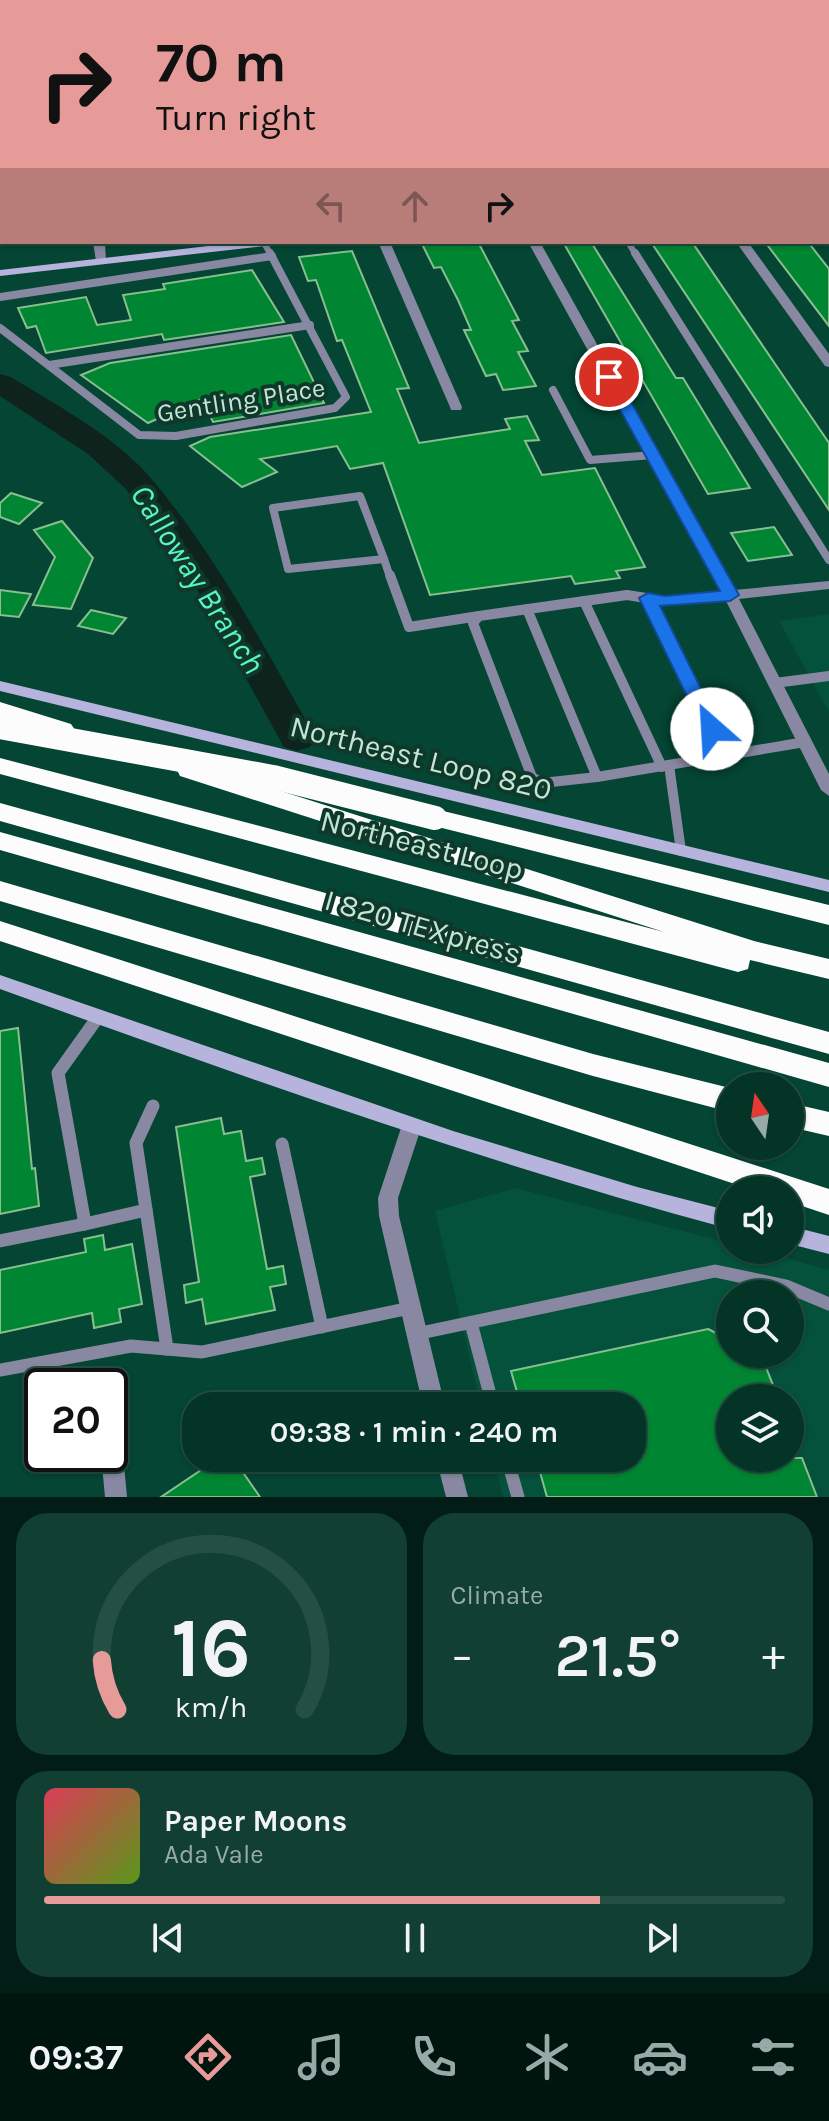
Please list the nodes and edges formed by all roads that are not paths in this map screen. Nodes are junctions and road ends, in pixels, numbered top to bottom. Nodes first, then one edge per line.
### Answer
1 (99, 244) edge
2 (255, 244) edge
3 (265, 244) edge
4 (385, 244) edge
5 (535, 244) edge
6 (629, 244) edge
7 (743, 244) edge
8 (272, 256) junction
9 (102, 261) junction
10 (0, 273) edge
11 (0, 297) edge
12 (310, 325) junction
13 (0, 328) edge
14 (829, 363) edge
15 (49, 365) junction
16 (553, 390) dead end
17 (456, 407) dead end
18 (653, 455) junction
19 (384, 559) junction
20 (829, 560) edge
21 (829, 585) edge
22 (730, 595) junction
23 (648, 598) junction
24 (584, 601) junction
25 (527, 609) junction
26 (479, 616) junction
27 (829, 676) edge
28 (775, 683) junction
29 (0, 686) edge
30 (0, 710) edge
31 (0, 727) edge
32 (805, 742) junction
33 (725, 755) junction
34 (0, 766) edge
35 (665, 766) junction
36 (597, 777) junction
37 (829, 790) edge
38 (0, 812) edge
39 (0, 841) edge
40 (681, 851) junction
41 (828, 884) edge
42 (0, 891) edge
43 (829, 915) edge
44 (0, 931) edge
45 (829, 969) edge
46 (0, 982) edge
47 (829, 986) edge
48 (98, 1017) junction
49 (829, 1043) edge
50 (829, 1075) edge
51 (716, 1096) edge
52 (153, 1106) dead end
53 (804, 1118) edge
54 (829, 1124) edge
55 (411, 1128) junction
56 (282, 1144) dead end
57 (829, 1202) edge
58 (146, 1210) junction
59 (716, 1216) edge
60 (85, 1224) junction
61 (804, 1239) edge
62 (0, 1241) edge
63 (829, 1245) edge
64 (829, 1304) edge
65 (410, 1308) junction
66 (471, 1323) junction
67 (322, 1327) junction
68 (416, 1334) junction
69 (167, 1349) junction
70 (0, 1370) edge
71 (430, 1392) edge
72 (489, 1392) edge
73 (114, 1472) edge
74 (451, 1472) edge
75 (511, 1472) edge
76 (116, 1497) edge
77 (457, 1497) edge
78 (518, 1497) edge

1 - 9 street
2 - 9 main road
3 - 8 lane, Gentling Place
4 - 17 street
5 - 18 street
6 - 20 lane
7 - 14 street
8 - 11 lane
8 - 12 lane, Gentling Place
9 - 10 main road
12 - 15 lane
12 - 15 lane, Gentling Place
13 - 15 lane, Gentling Place
16 - 18 lane
18 - 22 street
19 - 19 lane
19 - 26 lane
21 - 22 street
22 - 23 lane
22 - 28 street
23 - 24 lane
23 - 33 lane
24 - 25 lane
24 - 35 lane
25 - 26 lane
25 - 36 lane
26 - 36 lane
27 - 28 lane
28 - 32 street
29 - 40 main road, Northeast Loop 820
30 - 45 highway
31 - 43 highway, bridge
32 - 33 lane
32 - 37 street
33 - 35 lane
34 - 47 highway, Northeast Loop
35 - 36 lane
35 - 40 lane
38 - 49 highway, I 820 TEXpress
39 - 50 highway, I 820 TEXpress
40 - 41 main road, Northeast Loop 820
42 - 51 highway
44 - 57 highway
46 - 48 main road
48 - 55 main road
48 - 60 lane
52 - 58 lane
53 - 54 highway
55 - 59 main road
55 - 65 street
56 - 67 lane
58 - 60 lane
58 - 69 lane
60 - 62 lane
61 - 63 main road
64 - 66 lane
65 - 67 lane
65 - 68 street
66 - 68 lane
66 - 72 lane
67 - 69 lane
68 - 71 street
69 - 70 lane
73 - 76 street
74 - 77 street
75 - 78 lane

